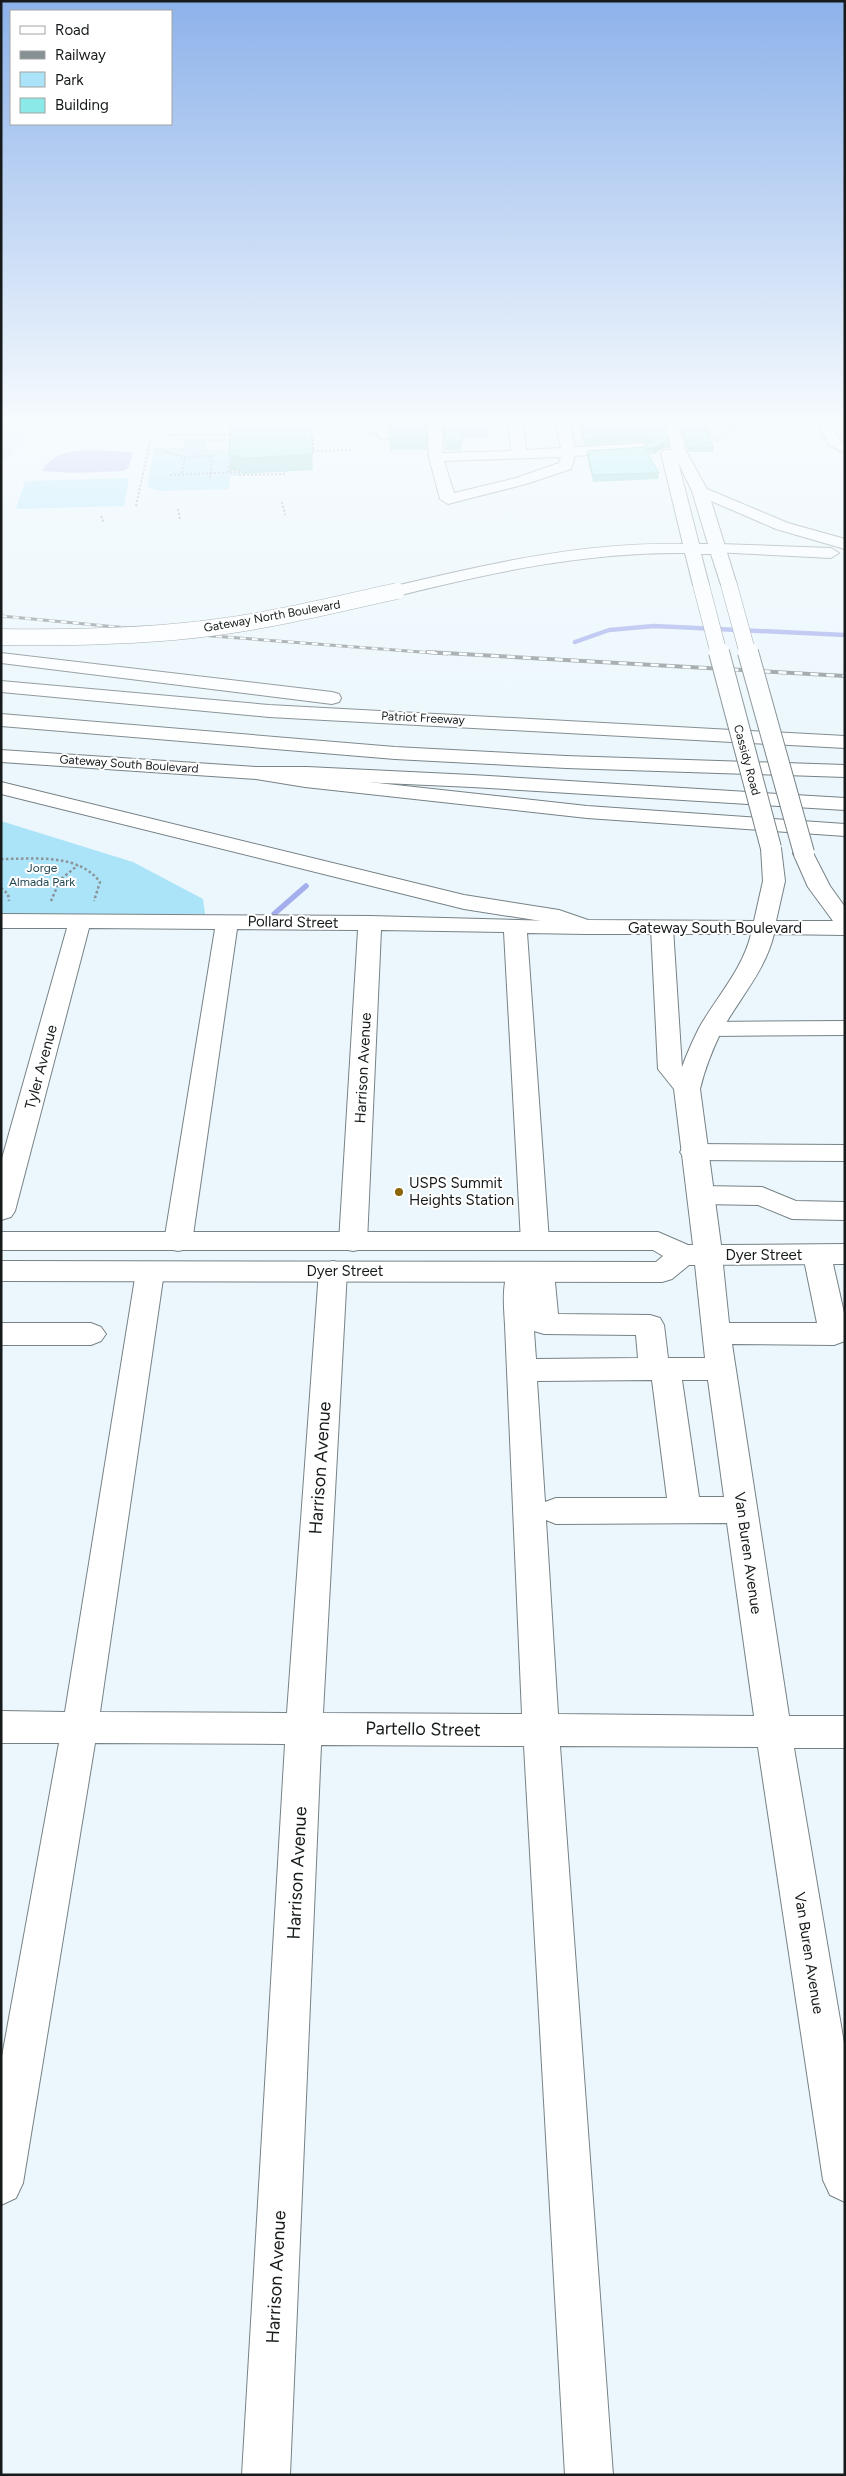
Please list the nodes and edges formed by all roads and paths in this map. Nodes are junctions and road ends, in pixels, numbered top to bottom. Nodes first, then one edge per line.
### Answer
1 (678, 534) edge
2 (688, 534) edge
3 (714, 534) edge
4 (808, 534) edge
5 (845, 544) edge
6 (641, 548) junction
7 (691, 549) junction
8 (719, 549) junction
9 (845, 554) edge
10 (1, 637) edge
11 (1, 658) edge
12 (1, 686) edge
13 (1, 720) edge
14 (452, 720) junction
15 (845, 742) edge
16 (1, 756) edge
17 (845, 771) edge
18 (256, 773) junction
19 (1, 788) edge
20 (845, 804) edge
21 (845, 830) edge
22 (1, 858) edge
23 (78, 865) junction
24 (1, 888) edge
25 (51, 901) dead end
26 (94, 901) dead end
27 (5, 912) edge
28 (80, 922) junction
29 (227, 922) junction
30 (370, 923) junction
31 (845, 923) edge
32 (515, 926) junction
33 (585, 927) junction
34 (662, 928) junction
35 (766, 928) junction
36 (845, 928) edge
37 (711, 1028) junction
38 (845, 1028) edge
39 (687, 1089) junction
40 (11, 1141) edge
41 (693, 1152) junction
42 (747, 1152) junction
43 (845, 1153) edge
44 (700, 1195) junction
45 (756, 1196) junction
46 (1, 1211) edge
47 (845, 1211) edge
48 (1, 1241) edge
49 (182, 1242) junction
50 (1, 1254) edge
51 (831, 1254) edge
52 (695, 1255) junction
53 (343, 1256) junction
54 (532, 1262) junction
55 (1, 1271) edge
56 (150, 1272) junction
57 (532, 1324) junction
58 (716, 1333) junction
59 (1, 1334) edge
60 (91, 1334) dead end
61 (660, 1369) junction
62 (721, 1369) junction
63 (522, 1370) junction
64 (742, 1510) junction
65 (556, 1511) dead end
66 (685, 1511) junction
67 (1, 1727) edge
68 (80, 1727) junction
69 (304, 1728) junction
70 (541, 1731) junction
71 (774, 1732) junction
72 (845, 1732) edge
73 (845, 2180) edge
74 (1, 2182) edge
75 (266, 2475) edge
76 (589, 2475) edge

1 - 6 main road
2 - 7 main road, Cassidy Road
3 - 8 main road, Cassidy Road
4 - 5 main road
6 - 7 main road, Gateway North Boulevard
6 - 10 main road, Gateway North Boulevard, bridge
7 - 8 main road, Gateway North Boulevard
7 - 35 main road, Cassidy Road, bridge
8 - 9 main road, Gateway North Boulevard
8 - 31 main road, Cassidy Road, bridge
11 - 14 main road
12 - 14 main road, Patriot Freeway
13 - 17 main road
14 - 15 main road, Patriot Freeway
16 - 18 main road, Gateway South Boulevard
18 - 20 main road
18 - 21 main road
19 - 33 main road
22 - 23 path
23 - 25 path
23 - 26 path
24 - 27 path
27 - 28 main road, Pollard Street
28 - 29 main road, Pollard Street
28 - 40 main road, Tyler Avenue
29 - 30 main road, Pollard Street
29 - 49 main road
30 - 32 main road, Pollard Street
30 - 53 main road, Harrison Avenue
32 - 33 main road, Pollard Street
32 - 54 main road
33 - 34 main road, Gateway South Boulevard
34 - 35 main road, Gateway South Boulevard
34 - 39 main road
35 - 36 main road, Gateway South Boulevard
35 - 37 main road, Cassidy Road
37 - 38 main road
37 - 39 main road, Cassidy Road
39 - 41 main road, Van Buren Avenue
40 - 46 main road, Tyler Avenue
41 - 42 main road
41 - 44 main road, Van Buren Avenue
42 - 43 main road
42 - 45 main road
44 - 45 main road
44 - 52 main road, Van Buren Avenue
45 - 47 main road
48 - 49 main road, Dyer Street
49 - 50 main road
49 - 53 main road, Dyer Street
51 - 52 main road, Dyer Street
51 - 58 main road
52 - 54 main road, Dyer Street
52 - 58 main road, Van Buren Avenue
53 - 54 main road, Dyer Street
53 - 56 main road, Dyer Street
53 - 69 main road, Harrison Avenue
54 - 57 main road
55 - 56 main road, Dyer Street
56 - 68 main road
57 - 61 main road
57 - 63 main road
58 - 62 main road, Van Buren Avenue
59 - 60 main road
61 - 62 main road
61 - 63 main road
61 - 66 main road
62 - 64 main road, Van Buren Avenue
63 - 70 main road
64 - 66 main road
64 - 71 main road, Van Buren Avenue
65 - 66 main road
67 - 68 main road, Partello Street
68 - 69 main road, Partello Street
68 - 74 main road
69 - 70 main road, Partello Street
69 - 75 main road, Harrison Avenue
70 - 71 main road, Partello Street
70 - 76 main road
71 - 72 main road, Partello Street
71 - 73 main road, Van Buren Avenue

